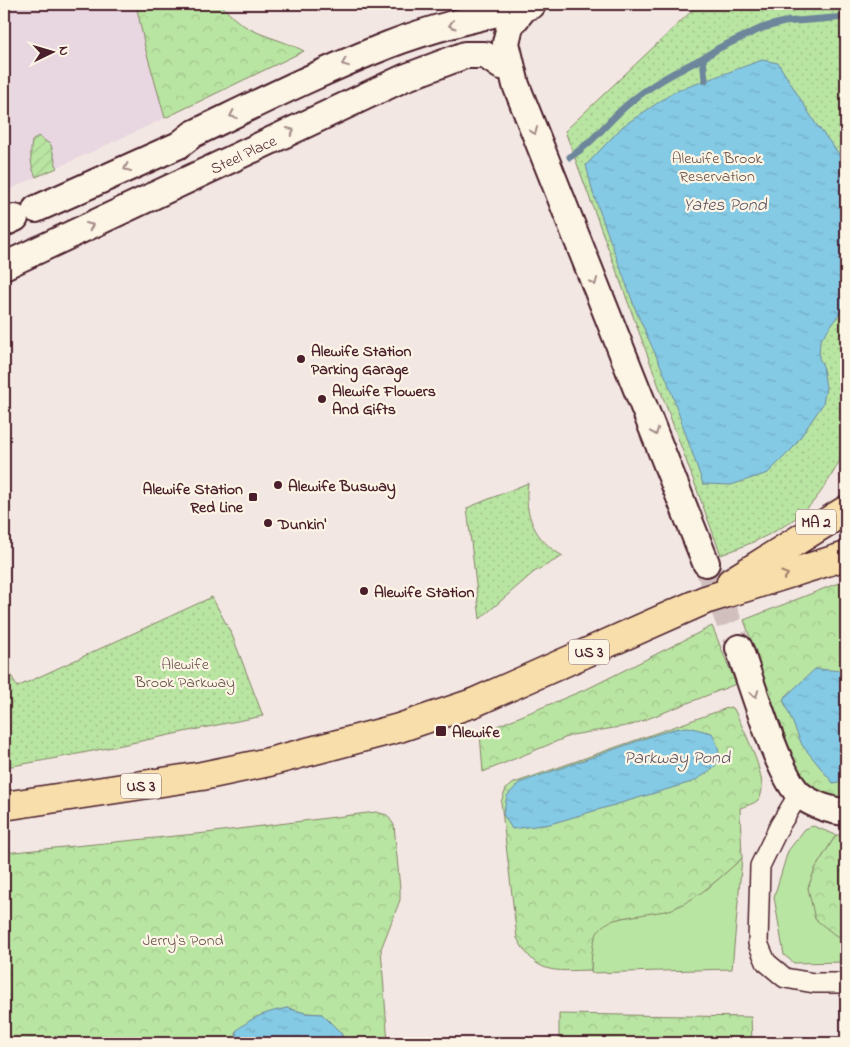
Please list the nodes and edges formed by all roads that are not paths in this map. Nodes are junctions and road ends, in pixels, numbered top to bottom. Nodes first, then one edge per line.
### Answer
1 (531, 5) edge
2 (501, 69) junction
3 (18, 217) edge
4 (4, 266) edge
5 (846, 489) edge
6 (846, 510) edge
7 (846, 547) edge
8 (780, 550) junction
9 (846, 556) edge
10 (706, 562) tunnel mouth
11 (816, 565) junction
12 (705, 600) junction
13 (739, 648) tunnel mouth
14 (799, 794) junction
15 (11, 800) edge
16 (846, 812) edge
17 (846, 983) edge

1 - 2 main road
1 -> 3 main road
4 -> 2 main road, Steel Place
2 -> 10 main road
5 - 8 highway, MA 2
6 - 8 highway, US 3
7 - 11 highway, MA 2
8 - 12 highway, US 3
9 - 11 highway, US 3
12 -> 11 highway, US 3
12 - 15 highway, US 3, bridge
13 -> 14 main road
14 - 16 main road
14 - 17 street

